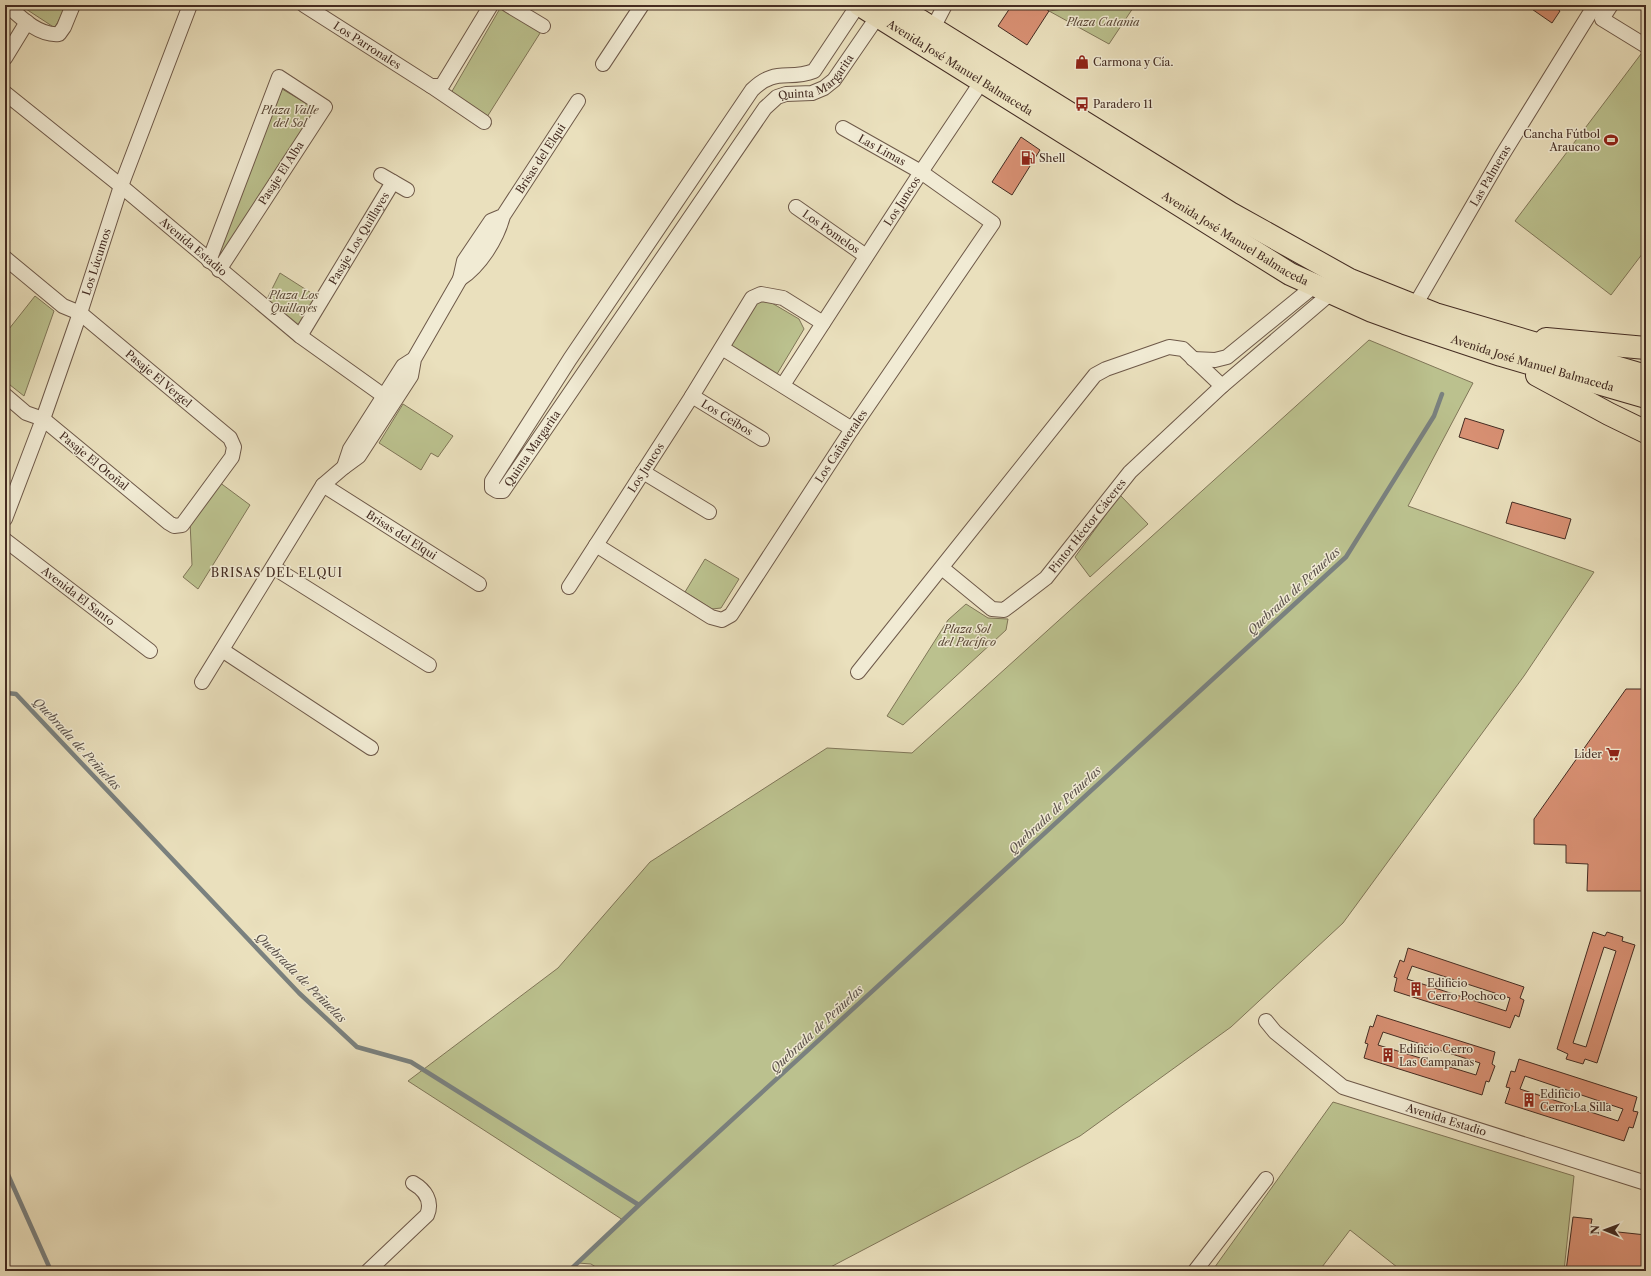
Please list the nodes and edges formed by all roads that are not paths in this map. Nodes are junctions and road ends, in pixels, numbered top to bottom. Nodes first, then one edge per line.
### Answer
1 (7, 5) edge
2 (73, 5) edge
3 (190, 5) edge
4 (304, 5) edge
5 (491, 5) edge
6 (508, 5) edge
7 (642, 5) edge
8 (945, 5) edge
9 (1596, 5) edge
10 (1611, 5) edge
11 (873, 8) edge
12 (27, 22) junction
13 (544, 26) dead end
14 (933, 28) junction
15 (1646, 46) edge
16 (5, 58) edge
17 (603, 64) dead end
18 (982, 81) junction
19 (431, 86) junction
20 (5, 93) edge
21 (578, 101) dead end
22 (484, 122) dead end
23 (843, 128) dead end
24 (718, 140) junction
25 (735, 152) junction
26 (920, 172) junction
27 (381, 175) dead end
28 (394, 182) junction
29 (121, 186) junction
30 (407, 190) dead end
31 (796, 207) dead end
32 (639, 255) junction
33 (866, 256) junction
34 (5, 258) edge
35 (214, 265) junction
36 (656, 268) junction
37 (1322, 289) junction
38 (1414, 308) junction
39 (80, 313) junction
40 (823, 323) junction
41 (300, 336) junction
42 (1506, 346) junction
43 (722, 348) junction
44 (1646, 348) edge
45 (414, 359) junction
46 (570, 359) junction
47 (1193, 359) junction
48 (586, 371) junction
49 (1646, 376) edge
50 (783, 385) junction
51 (1222, 386) junction
52 (5, 395) edge
53 (384, 396) junction
54 (692, 396) junction
55 (1646, 397) edge
56 (43, 420) junction
57 (852, 429) junction
58 (1646, 432) edge
59 (762, 439) dead end
60 (344, 467) junction
61 (643, 472) junction
62 (323, 485) junction
63 (709, 512) dead end
64 (5, 519) edge
65 (182, 524) joint
66 (5, 540) edge
67 (596, 545) junction
68 (273, 567) junction
69 (942, 568) junction
70 (479, 584) dead end
71 (569, 587) dead end
72 (222, 650) junction
73 (150, 651) dead end
74 (429, 665) dead end
75 (858, 672) dead end
76 (202, 682) dead end
77 (371, 748) dead end
78 (1266, 1021) dead end
79 (1266, 1179) dead end
80 (413, 1183) dead end
81 (1646, 1183) edge
82 (368, 1271) edge
83 (1195, 1271) edge

1 - 12 street
2 - 12 street
3 - 29 street, Los Lúcumos
4 - 19 street, Los Parronales
5 - 19 street
6 - 13 street
7 - 17 street
8 - 14 street
9 - 38 street, Las Palmeras
10 - 15 street
11 - 14 main road, Avenida José Manuel Balmaceda
11 - 18 main road, Avenida José Manuel Balmaceda
11 - 24 street, Quinta Margarita
11 - 25 street, Quinta Margarita
12 - 16 street
14 - 38 main road, Avenida José Manuel Balmaceda
18 - 26 street, Los Juncos
18 - 37 main road, Avenida José Manuel Balmaceda
19 - 22 street, Los Parronales
20 - 29 street, Avenida Estadio
21 - 45 street, Brisas del Elqui
23 - 26 street, Las Limas
24 - 25 street
24 - 32 street, Quinta Margarita
25 - 36 street, Quinta Margarita
26 - 33 street, Los Juncos
26 - 57 street, Los Cañaverales
27 - 28 street, Pasaje Los Quillayes
28 - 30 street, Pasaje Los Quillayes
28 - 41 street, Pasaje Los Quillayes
29 - 35 street, Avenida Estadio
29 - 39 street, Los Lúcumos
31 - 33 street, Los Pomelos
32 - 36 street
32 - 46 street, Quinta Margarita
33 - 40 street, Los Juncos
34 - 39 street, Pasaje El Vergel
35 - 35 street, Pasaje El Alba
35 - 41 street, Avenida Estadio
36 - 48 street, Quinta Margarita
37 - 42 main road, Avenida José Manuel Balmaceda
37 - 47 street
37 - 51 street, Pintor Héctor Cáceres
38 - 42 main road, Avenida José Manuel Balmaceda
39 - 56 street, Los Lúcumos
39 - 65 street, Pasaje El Vergel
40 - 43 street, Los Juncos
40 - 50 street, Los Juncos
41 - 53 street, Avenida Estadio
42 - 44 main road
42 - 49 main road, Avenida José Manuel Balmaceda
42 - 55 main road, Avenida José Manuel Balmaceda
42 - 58 main road
43 - 50 street
43 - 54 street, Los Juncos
45 - 53 street, Brisas del Elqui
45 - 60 street, Brisas del Elqui
46 - 48 street
46 - 48 street, Quinta Margarita
47 - 51 street
47 - 69 street
50 - 57 street
51 - 69 street, Pintor Héctor Cáceres
52 - 56 street, Pasaje El Otoñal
53 - 60 street, Brisas del Elqui
54 - 59 street, Los Ceibos
54 - 61 street, Los Juncos
56 - 64 street, Los Lúcumos
56 - 65 street, Pasaje El Otoñal
57 - 67 street, Los Cañaverales
60 - 62 street, Brisas del Elqui
61 - 63 street
61 - 67 street, Los Juncos
62 - 68 street, Brisas del Elqui
62 - 70 street, Brisas del Elqui
66 - 73 street, Avenida El Santo
67 - 71 street, Los Juncos
68 - 72 street, Brisas del Elqui
68 - 74 street
69 - 75 street
72 - 76 street, Brisas del Elqui
72 - 77 street
78 - 81 street, Avenida Estadio
79 - 83 street
80 - 82 street

